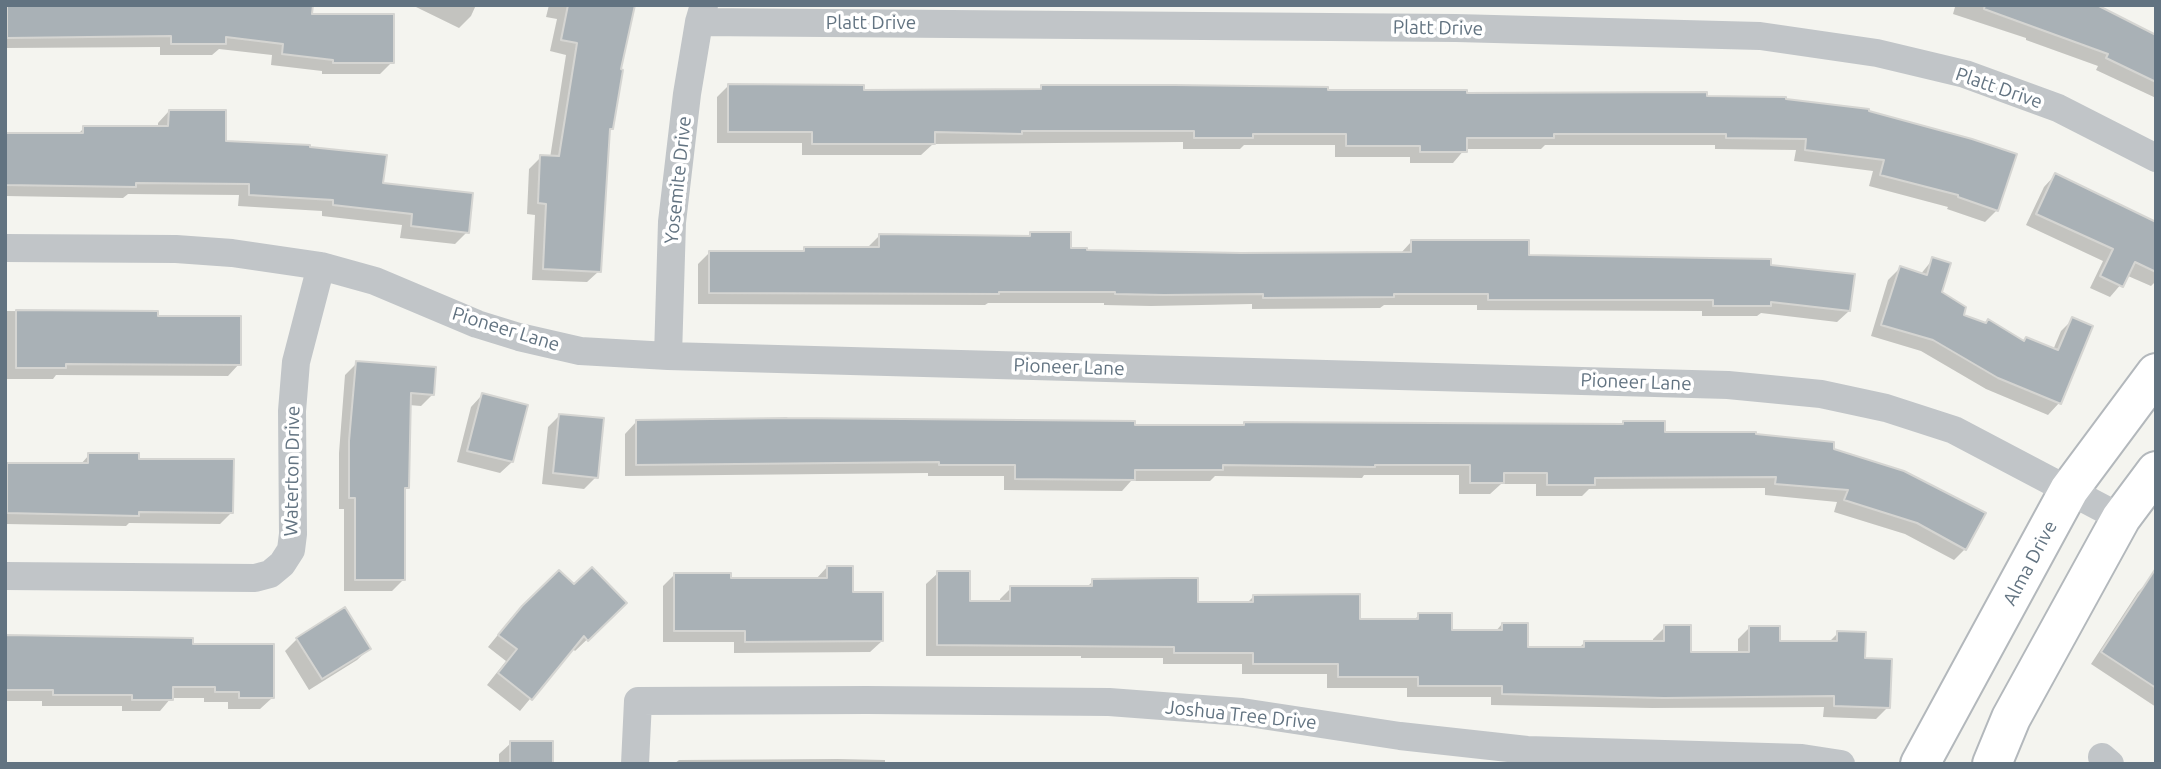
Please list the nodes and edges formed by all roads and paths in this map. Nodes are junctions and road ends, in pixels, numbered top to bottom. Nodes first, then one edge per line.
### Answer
1 (701, 14) edge
2 (1077, 15) edge
3 (1457, 17) edge
4 (2156, 158) edge
5 (5, 248) edge
6 (321, 266) junction
7 (668, 356) junction
8 (2156, 373) edge
9 (2156, 471) edge
10 (2069, 491) junction
11 (2121, 518) junction
12 (5, 576) edge
13 (635, 764) edge
14 (1841, 764) edge
15 (1920, 764) edge
16 (1992, 764) edge

1 - 2 street, Platt Drive
1 - 7 street, Yosemite Drive
2 - 3 street, Platt Drive
3 - 4 street, Platt Drive
5 - 6 street, Pioneer Lane
6 - 7 street, Pioneer Lane
6 - 12 street, Waterton Drive
7 - 10 street, Pioneer Lane
8 - 10 main road, Alma Drive
9 - 11 main road
10 - 11 street, Pioneer Lane
10 - 15 main road, Alma Drive
11 - 16 main road
13 - 14 street, Joshua Tree Drive

